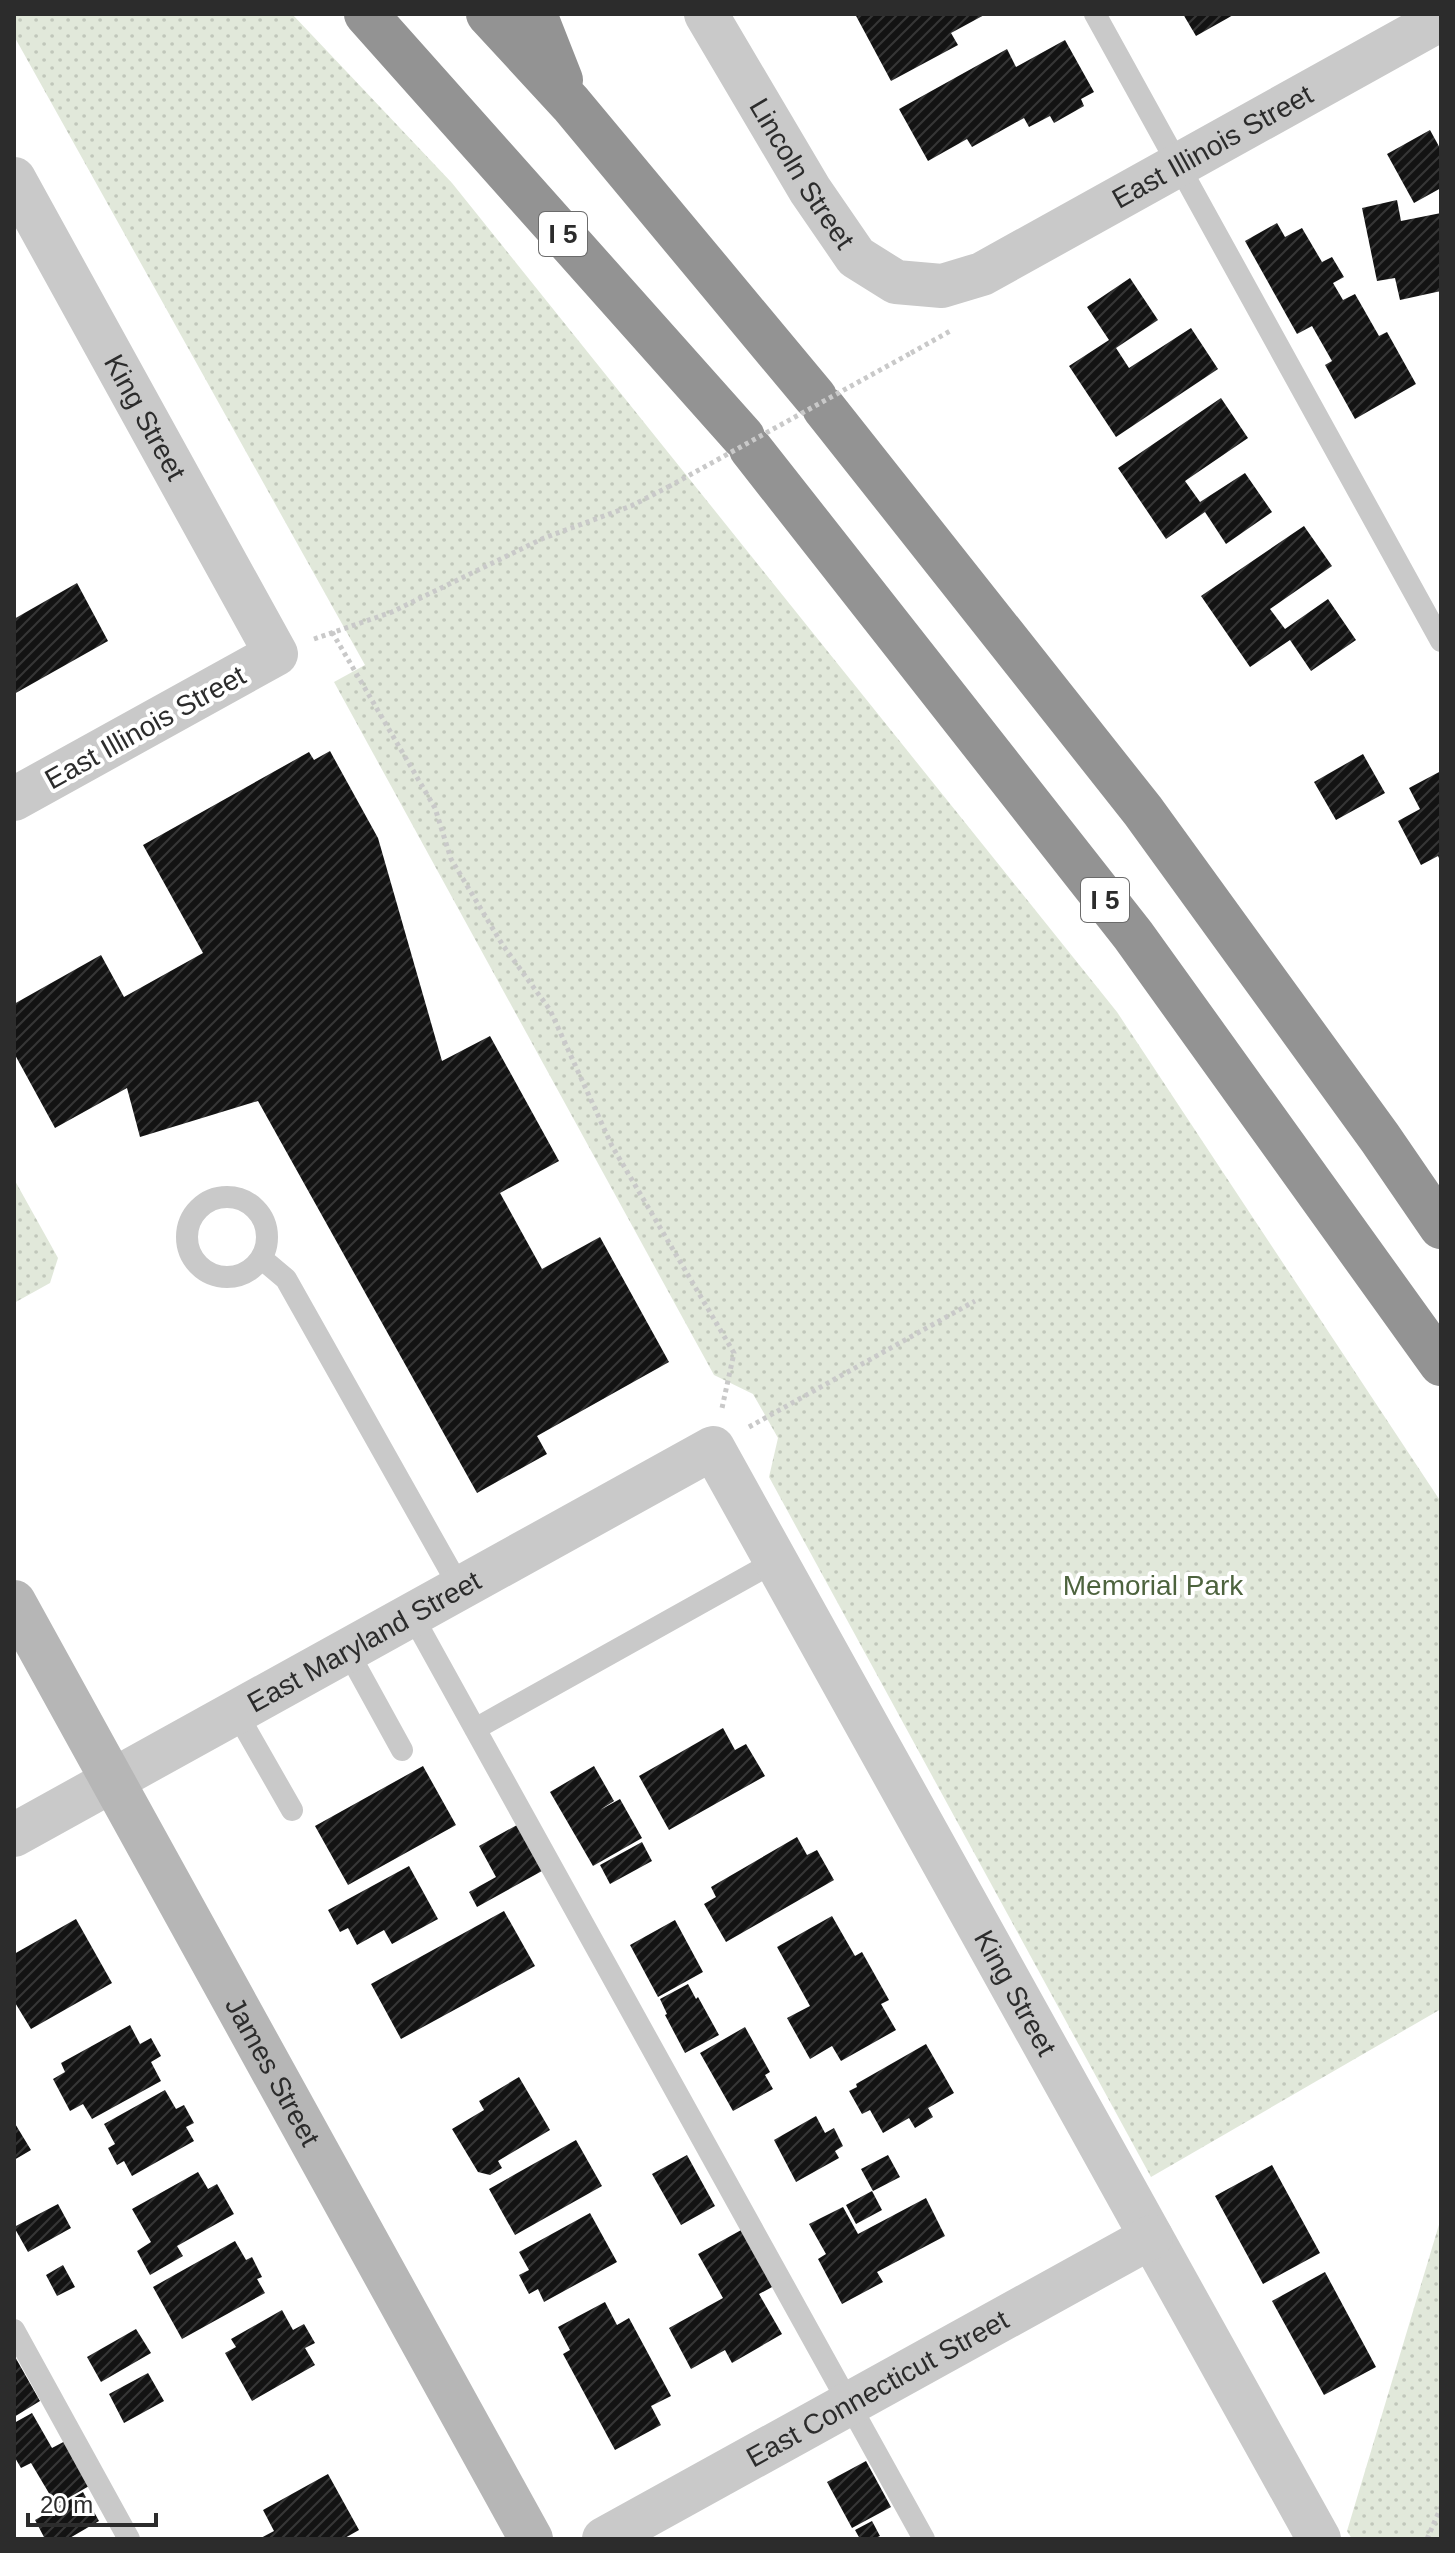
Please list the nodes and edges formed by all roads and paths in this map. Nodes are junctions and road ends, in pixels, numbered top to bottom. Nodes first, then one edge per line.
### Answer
1 (366, 14) edge
2 (488, 14) edge
3 (535, 14) edge
4 (706, 14) edge
5 (1095, 14) edge
6 (1441, 19) edge
7 (571, 104) junction
8 (1178, 165) junction
9 (14, 179) edge
10 (982, 274) joint
11 (911, 353) dead end
12 (332, 632) junction
13 (1441, 641) edge
14 (276, 654) junction
15 (14, 799) edge
16 (1441, 1227) edge
17 (261, 1258) dead end
18 (975, 1301) dead end
19 (1441, 1364) edge
20 (713, 1448) junction
21 (776, 1561) junction
22 (460, 1588) junction
23 (14, 1602) edge
24 (412, 1615) junction
25 (347, 1650) junction
26 (236, 1712) junction
27 (475, 1729) junction
28 (402, 1750) dead end
29 (112, 1781) junction
30 (292, 1810) dead end
31 (14, 1835) edge
32 (1151, 2237) junction
33 (14, 2330) edge
34 (849, 2404) junction
35 (1441, 2507) edge
36 (129, 2539) edge
37 (531, 2539) edge
38 (604, 2539) edge
39 (924, 2539) edge
40 (1319, 2539) edge
41 (1427, 2539) edge

1 - 19 highway, I 5
2 - 7 highway
3 - 7 highway
4 - 10 street, Lincoln Street
5 - 8 lane
6 - 8 street, East Illinois Street
7 - 16 highway
8 - 10 street, East Illinois Street
8 - 13 lane
9 - 14 street, King Street
11 - 12 path, bridge
12 - 14 path
12 - 20 path
14 - 15 street, East Illinois Street
17 - 22 lane
18 - 20 path
20 - 21 street, King Street
20 - 22 street, East Maryland Street
21 - 27 lane
21 - 32 street, King Street
22 - 24 street, East Maryland Street
23 - 29 main road, James Street
24 - 25 street, East Maryland Street
24 - 27 lane
25 - 26 street, East Maryland Street
25 - 28 lane
26 - 29 street, East Maryland Street
26 - 30 lane
27 - 34 lane
29 - 31 street, East Maryland Street
29 - 37 main road, James Street
32 - 34 street, East Connecticut Street
32 - 40 street, King Street
33 - 36 lane
34 - 38 street, East Connecticut Street
34 - 39 lane
35 - 41 path

